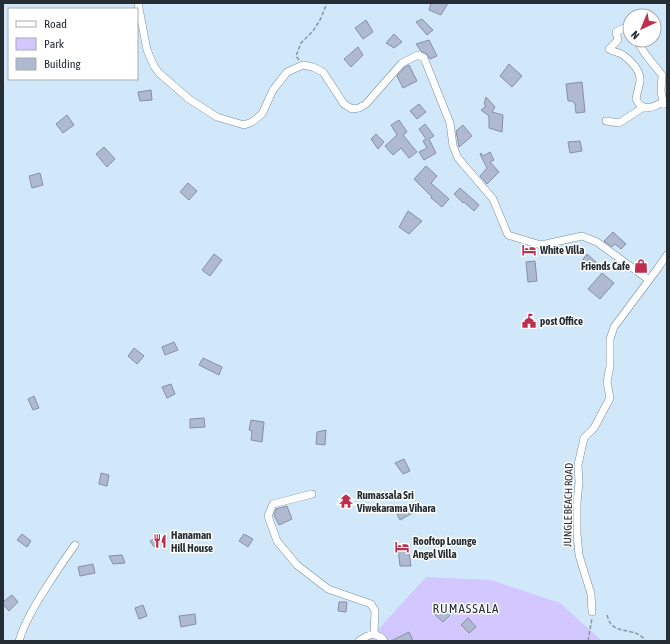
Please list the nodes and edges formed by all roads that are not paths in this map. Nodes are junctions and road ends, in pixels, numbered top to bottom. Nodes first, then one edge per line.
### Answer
1 (138, 3) edge
2 (622, 29) edge
3 (641, 48) edge
4 (665, 103) edge
5 (644, 107) junction
6 (606, 121) dead end
7 (667, 254) edge
8 (649, 280) junction
9 (312, 494) dead end
10 (75, 546) dead end
11 (592, 612) road end
12 (374, 634) junction
13 (19, 641) edge
14 (359, 641) edge
15 (384, 641) edge

1 - 8 street
2 - 5 street
3 - 4 street
4 - 5 street
5 - 6 street
7 - 8 street, JUNGLE BEACH ROAD
8 - 11 street, JUNGLE BEACH ROAD
9 - 12 street
10 - 13 street
12 - 14 street
12 - 15 street

